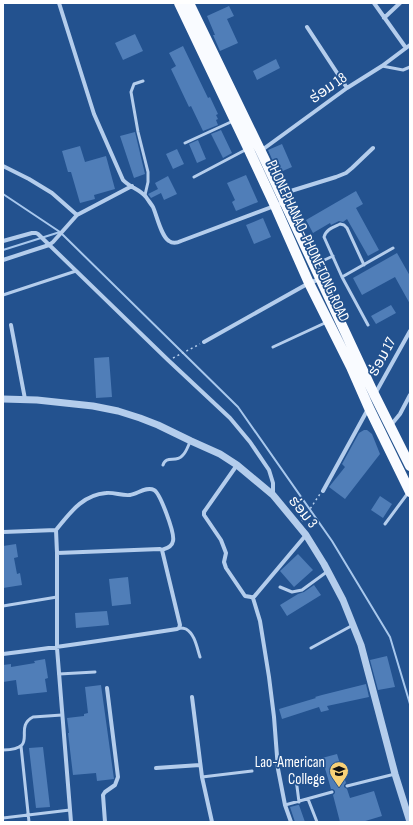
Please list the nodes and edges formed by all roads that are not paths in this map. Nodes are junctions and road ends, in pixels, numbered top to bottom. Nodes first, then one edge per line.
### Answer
1 (59, 3) edge
2 (179, 3) edge
3 (189, 3) edge
4 (374, 3) edge
5 (400, 3) edge
6 (384, 18) junction
7 (307, 27) dead end
8 (410, 45) edge
9 (406, 48) junction
10 (382, 66) junction
11 (410, 68) edge
12 (143, 81) dead end
13 (347, 88) junction
14 (235, 120) junction
15 (185, 143) dead end
16 (248, 148) junction
17 (373, 148) dead end
18 (261, 151) junction
19 (3, 166) edge
20 (194, 177) dead end
21 (132, 186) junction
22 (145, 196) junction
23 (280, 201) junction
24 (76, 217) junction
25 (3, 241) edge
26 (49, 245) junction
27 (394, 248) dead end
28 (333, 256) junction
29 (3, 260) edge
30 (314, 265) junction
31 (364, 265) junction
32 (76, 271) junction
33 (342, 277) junction
34 (320, 279) junction
35 (308, 283) junction
36 (3, 295) edge
37 (328, 321) junction
38 (11, 325) dead end
39 (368, 325) dead end
40 (410, 331) edge
41 (204, 342) road end
42 (273, 348) dead end
43 (356, 365) junction
44 (374, 394) junction
45 (410, 395) edge
46 (3, 399) edge
47 (25, 399) junction
48 (368, 408) junction
49 (390, 425) junction
50 (191, 441) junction
51 (163, 465) dead end
52 (237, 465) junction
53 (410, 466) edge
54 (323, 491) road end
55 (410, 491) edge
56 (272, 495) junction
57 (385, 524) dead end
58 (56, 530) junction
59 (3, 532) edge
60 (306, 535) junction
61 (162, 550) junction
62 (57, 553) junction
63 (328, 570) junction
64 (280, 587) dead end
65 (57, 597) junction
66 (253, 598) junction
67 (3, 606) edge
68 (353, 625) junction
69 (179, 628) junction
70 (57, 648) junction
71 (311, 648) dead end
72 (3, 654) edge
73 (200, 657) dead end
74 (95, 672) dead end
75 (59, 674) junction
76 (107, 688) dead end
77 (192, 697) dead end
78 (62, 715) junction
79 (21, 746) junction
80 (3, 750) edge
81 (200, 765) junction
82 (156, 768) dead end
83 (252, 771) dead end
84 (395, 774) junction
85 (202, 777) junction
86 (296, 779) dead end
87 (346, 786) dead end
88 (332, 792) dead end
89 (308, 799) junction
90 (299, 802) junction
91 (285, 805) junction
92 (70, 810) junction
93 (28, 815) junction
94 (3, 818) edge
95 (29, 822) edge
96 (71, 822) edge
97 (105, 822) edge
98 (212, 822) edge
99 (291, 822) edge
100 (317, 822) edge
101 (410, 822) edge

1 - 21 street
2 - 14 main road, PHONEPHANAO-PHONETONG ROAD
3 - 18 main road, PHONEPHANAO-PHONETONG ROAD
4 - 6 street
5 - 6 street
6 - 9 street
7 - 13 street
8 - 9 street, ຮ່ອມ 18
9 - 10 street, ຮ່ອມ 18
10 - 11 lane
10 - 13 street, ຮ່ອມ 18
12 - 22 lane
13 - 18 street, ຮ່ອມ 18
14 - 15 lane
14 - 16 main road, PHONEPHANAO-PHONETONG ROAD
16 - 20 lane
16 - 23 main road, PHONEPHANAO-PHONETONG ROAD
17 - 23 street
18 - 23 main road, PHONEPHANAO-PHONETONG ROAD
19 - 24 street
21 - 22 street
21 - 24 street
22 - 23 street
23 - 30 main road, PHONEPHANAO-PHONETONG ROAD
23 - 35 main road, PHONEPHANAO-PHONETONG ROAD
24 - 26 street
25 - 26 street
26 - 29 street
26 - 32 street
27 - 31 lane
28 - 30 lane
28 - 31 lane
28 - 33 lane
30 - 34 main road, PHONEPHANAO-PHONETONG ROAD
31 - 33 lane
32 - 36 lane
32 - 56 street
33 - 39 lane
34 - 35 street
34 - 43 main road, PHONEPHANAO-PHONETONG ROAD
35 - 37 main road, PHONEPHANAO-PHONETONG ROAD
35 - 41 street
37 - 42 lane
37 - 43 main road, PHONEPHANAO-PHONETONG ROAD
38 - 47 street
40 - 44 street, ຮ່ອມ 17
43 - 44 main road, PHONEPHANAO-PHONETONG ROAD
43 - 48 main road, PHONEPHANAO-PHONETONG ROAD
44 - 49 main road, PHONEPHANAO-PHONETONG ROAD
45 - 49 street
46 - 47 street, ຮ່ອມ 3
47 - 50 street, ຮ່ອມ 3
48 - 54 street
48 - 55 main road, PHONEPHANAO-PHONETONG ROAD
49 - 53 main road, PHONEPHANAO-PHONETONG ROAD
50 - 51 lane
50 - 52 street, ຮ່ອມ 3
52 - 56 street, ຮ່ອມ 3
52 - 66 street
55 - 57 lane
56 - 60 street, ຮ່ອມ 3
58 - 59 street
58 - 61 street
58 - 62 street
60 - 63 street, ຮ່ອມ 3
60 - 66 street
61 - 62 street
61 - 69 street
62 - 65 street
63 - 64 lane
63 - 68 street, ຮ່ອມ 3
65 - 67 lane
65 - 70 street
66 - 91 street
68 - 71 lane
68 - 84 street, ຮ່ອມ 3
69 - 70 street
69 - 73 lane
70 - 72 street
70 - 75 street
74 - 75 lane
75 - 78 street
76 - 97 street
77 - 81 street
78 - 79 lane
78 - 92 street
79 - 80 lane
79 - 93 lane
81 - 82 street
81 - 85 street
83 - 85 lane
84 - 87 lane
84 - 101 street, ຮ່ອມ 3
85 - 98 street
86 - 90 lane
88 - 89 lane
89 - 90 lane
89 - 100 lane
90 - 91 lane
91 - 99 street
92 - 93 lane
92 - 96 street
93 - 94 lane
93 - 95 lane

